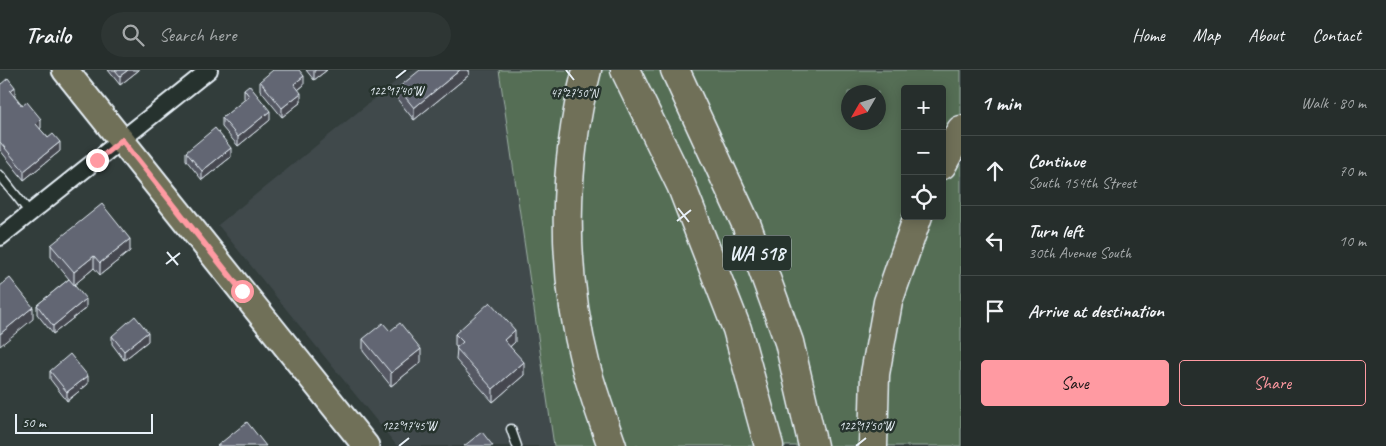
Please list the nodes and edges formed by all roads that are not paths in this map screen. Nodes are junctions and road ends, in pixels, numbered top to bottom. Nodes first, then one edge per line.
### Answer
1 (65, 70) edge
2 (209, 70) edge
3 (587, 70) edge
4 (625, 70) edge
5 (675, 70) edge
6 (961, 130) edge
7 (122, 140) junction
8 (946, 158) edge
9 (0, 175) edge
10 (30, 213) junction
11 (917, 220) edge
12 (0, 237) edge
13 (511, 429) dead end
14 (357, 443) edge
15 (517, 446) edge
16 (612, 446) edge
17 (769, 446) edge
18 (813, 446) edge
19 (873, 446) edge

1 - 7 main road
2 - 7 street
3 - 16 highway
4 - 17 highway, WA 518
5 - 18 highway, WA 518
6 - 8 highway
7 - 10 street
7 - 14 main road
9 - 10 lane
10 - 12 street
11 - 19 highway
13 - 15 lane

